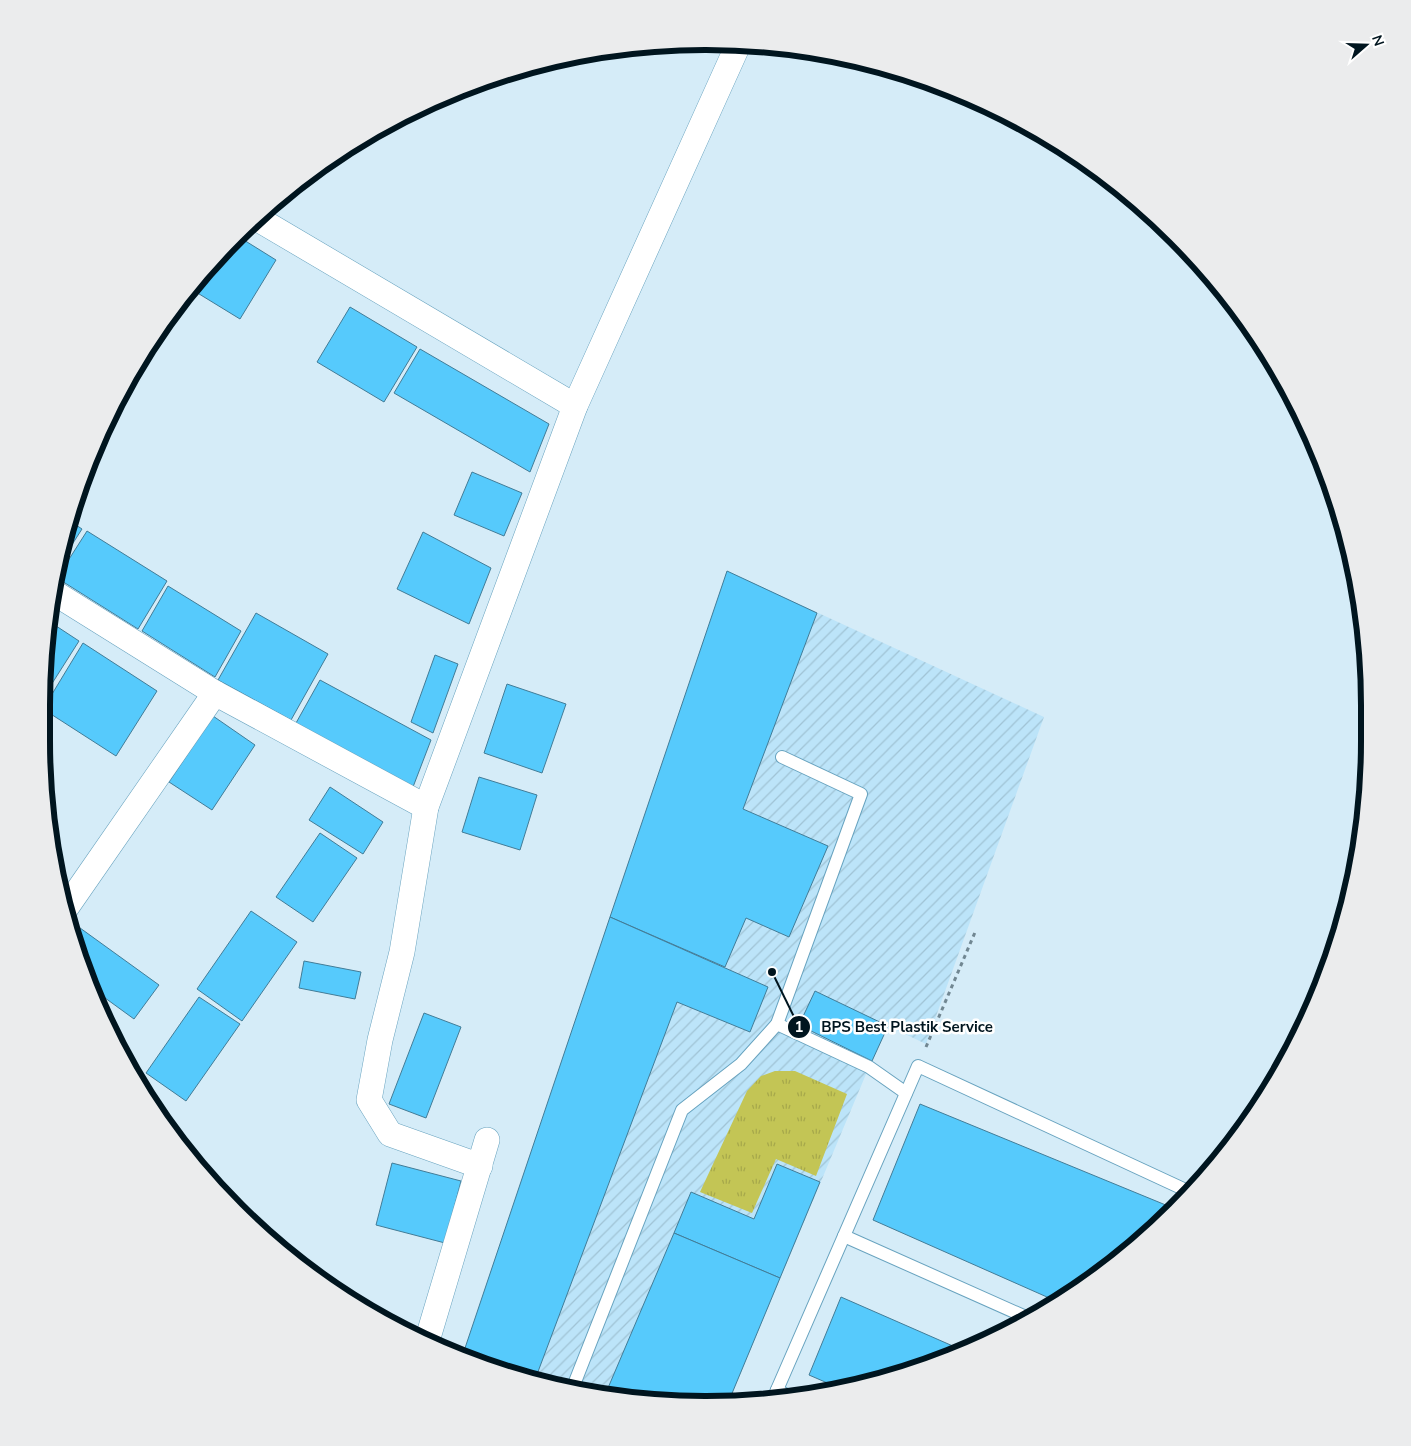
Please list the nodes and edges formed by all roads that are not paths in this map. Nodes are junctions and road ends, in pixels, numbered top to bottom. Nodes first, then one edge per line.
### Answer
1 (735, 51) edge
2 (263, 222) edge
3 (575, 406) junction
4 (60, 596) edge
5 (215, 693) junction
6 (782, 757) dead end
7 (426, 807) junction
8 (70, 902) edge
9 (777, 1024) junction
10 (906, 1092) junction
11 (487, 1140) dead end
12 (480, 1166) junction
13 (1183, 1189) edge
14 (844, 1236) junction
15 (1020, 1315) edge
16 (429, 1334) edge
17 (575, 1382) edge
18 (776, 1392) edge

1 - 3 street
2 - 3 street
3 - 7 street
4 - 5 street
5 - 7 street
5 - 8 street
6 - 9 lane
7 - 12 street
9 - 10 lane
9 - 17 lane
10 - 13 lane
10 - 14 lane
11 - 12 street
12 - 16 street
14 - 15 lane
14 - 18 lane

